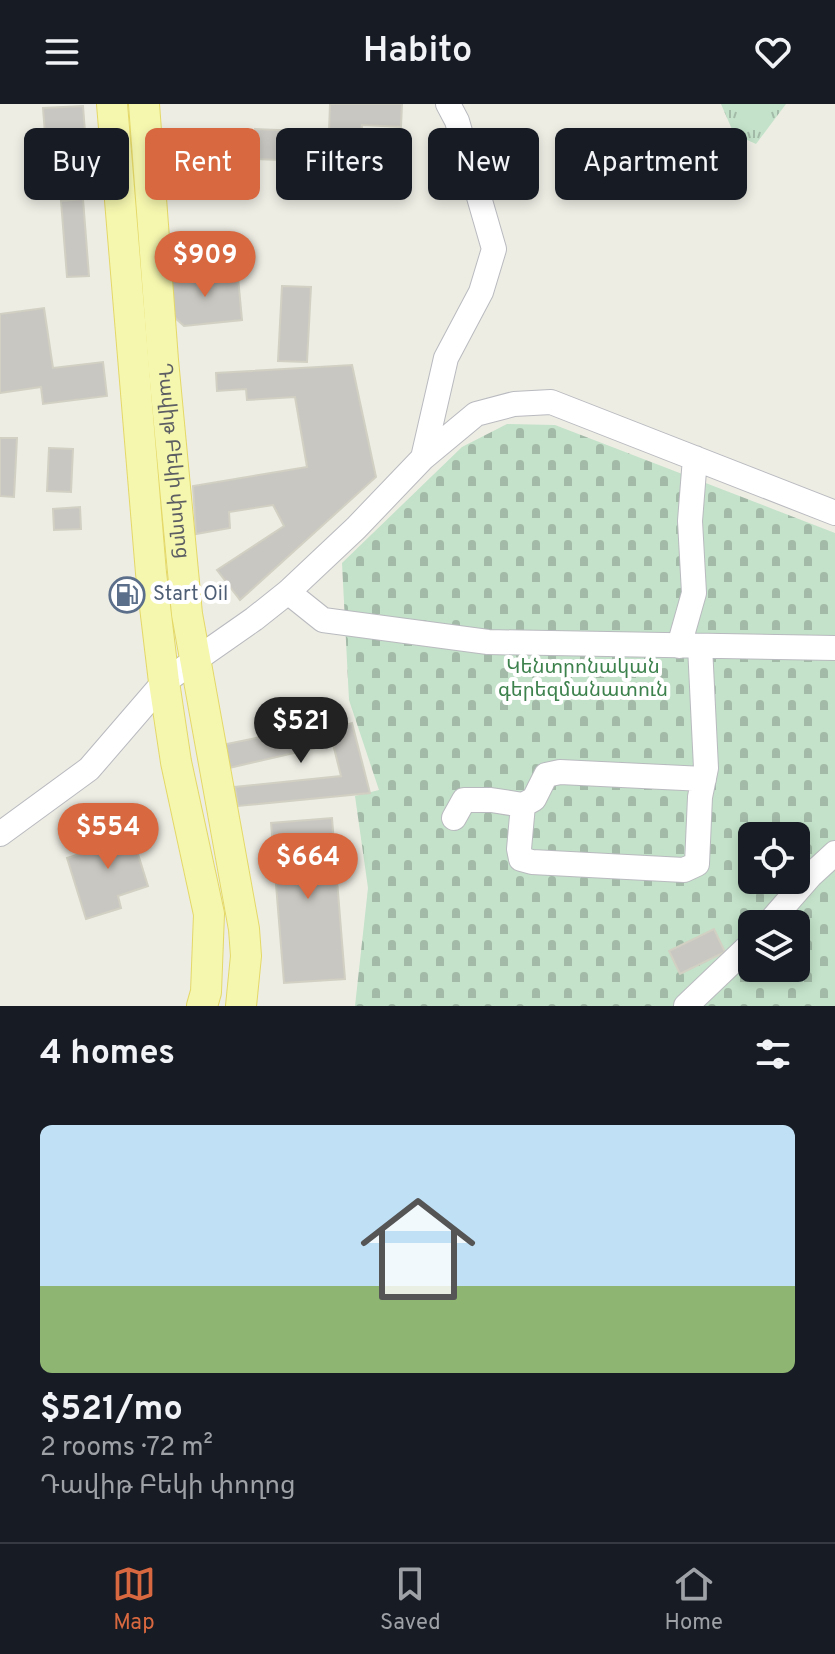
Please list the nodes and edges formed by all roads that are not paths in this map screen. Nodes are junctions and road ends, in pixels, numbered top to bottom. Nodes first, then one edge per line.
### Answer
1 (112, 104) edge
2 (144, 104) edge
3 (448, 104) edge
4 (423, 458) junction
5 (695, 458) junction
6 (835, 513) edge
7 (288, 592) junction
8 (689, 646) junction
9 (835, 648) edge
10 (195, 658) junction
11 (164, 682) junction
12 (704, 779) junction
13 (523, 805) junction
14 (454, 818) dead end
15 (0, 834) edge
16 (835, 853) edge
17 (780, 910) edge
18 (738, 956) edge
19 (202, 1006) edge
20 (241, 1006) edge
21 (686, 1006) edge

1 - 11 main road, Դավիթ Բեկի փողոց
2 - 10 main road, Դավիթ Բեկի փողոց
3 - 4 street
4 - 5 street
4 - 7 street
5 - 6 street
5 - 8 street
7 - 8 street
7 - 10 street
8 - 9 street
8 - 12 street
10 - 11 street
10 - 20 main road, Դավիթ Բեկի փողոց
11 - 15 street
11 - 19 main road, Դավիթ Բեկի փողոց
12 - 13 street
12 - 13 street
13 - 14 street
16 - 17 street
18 - 21 street

